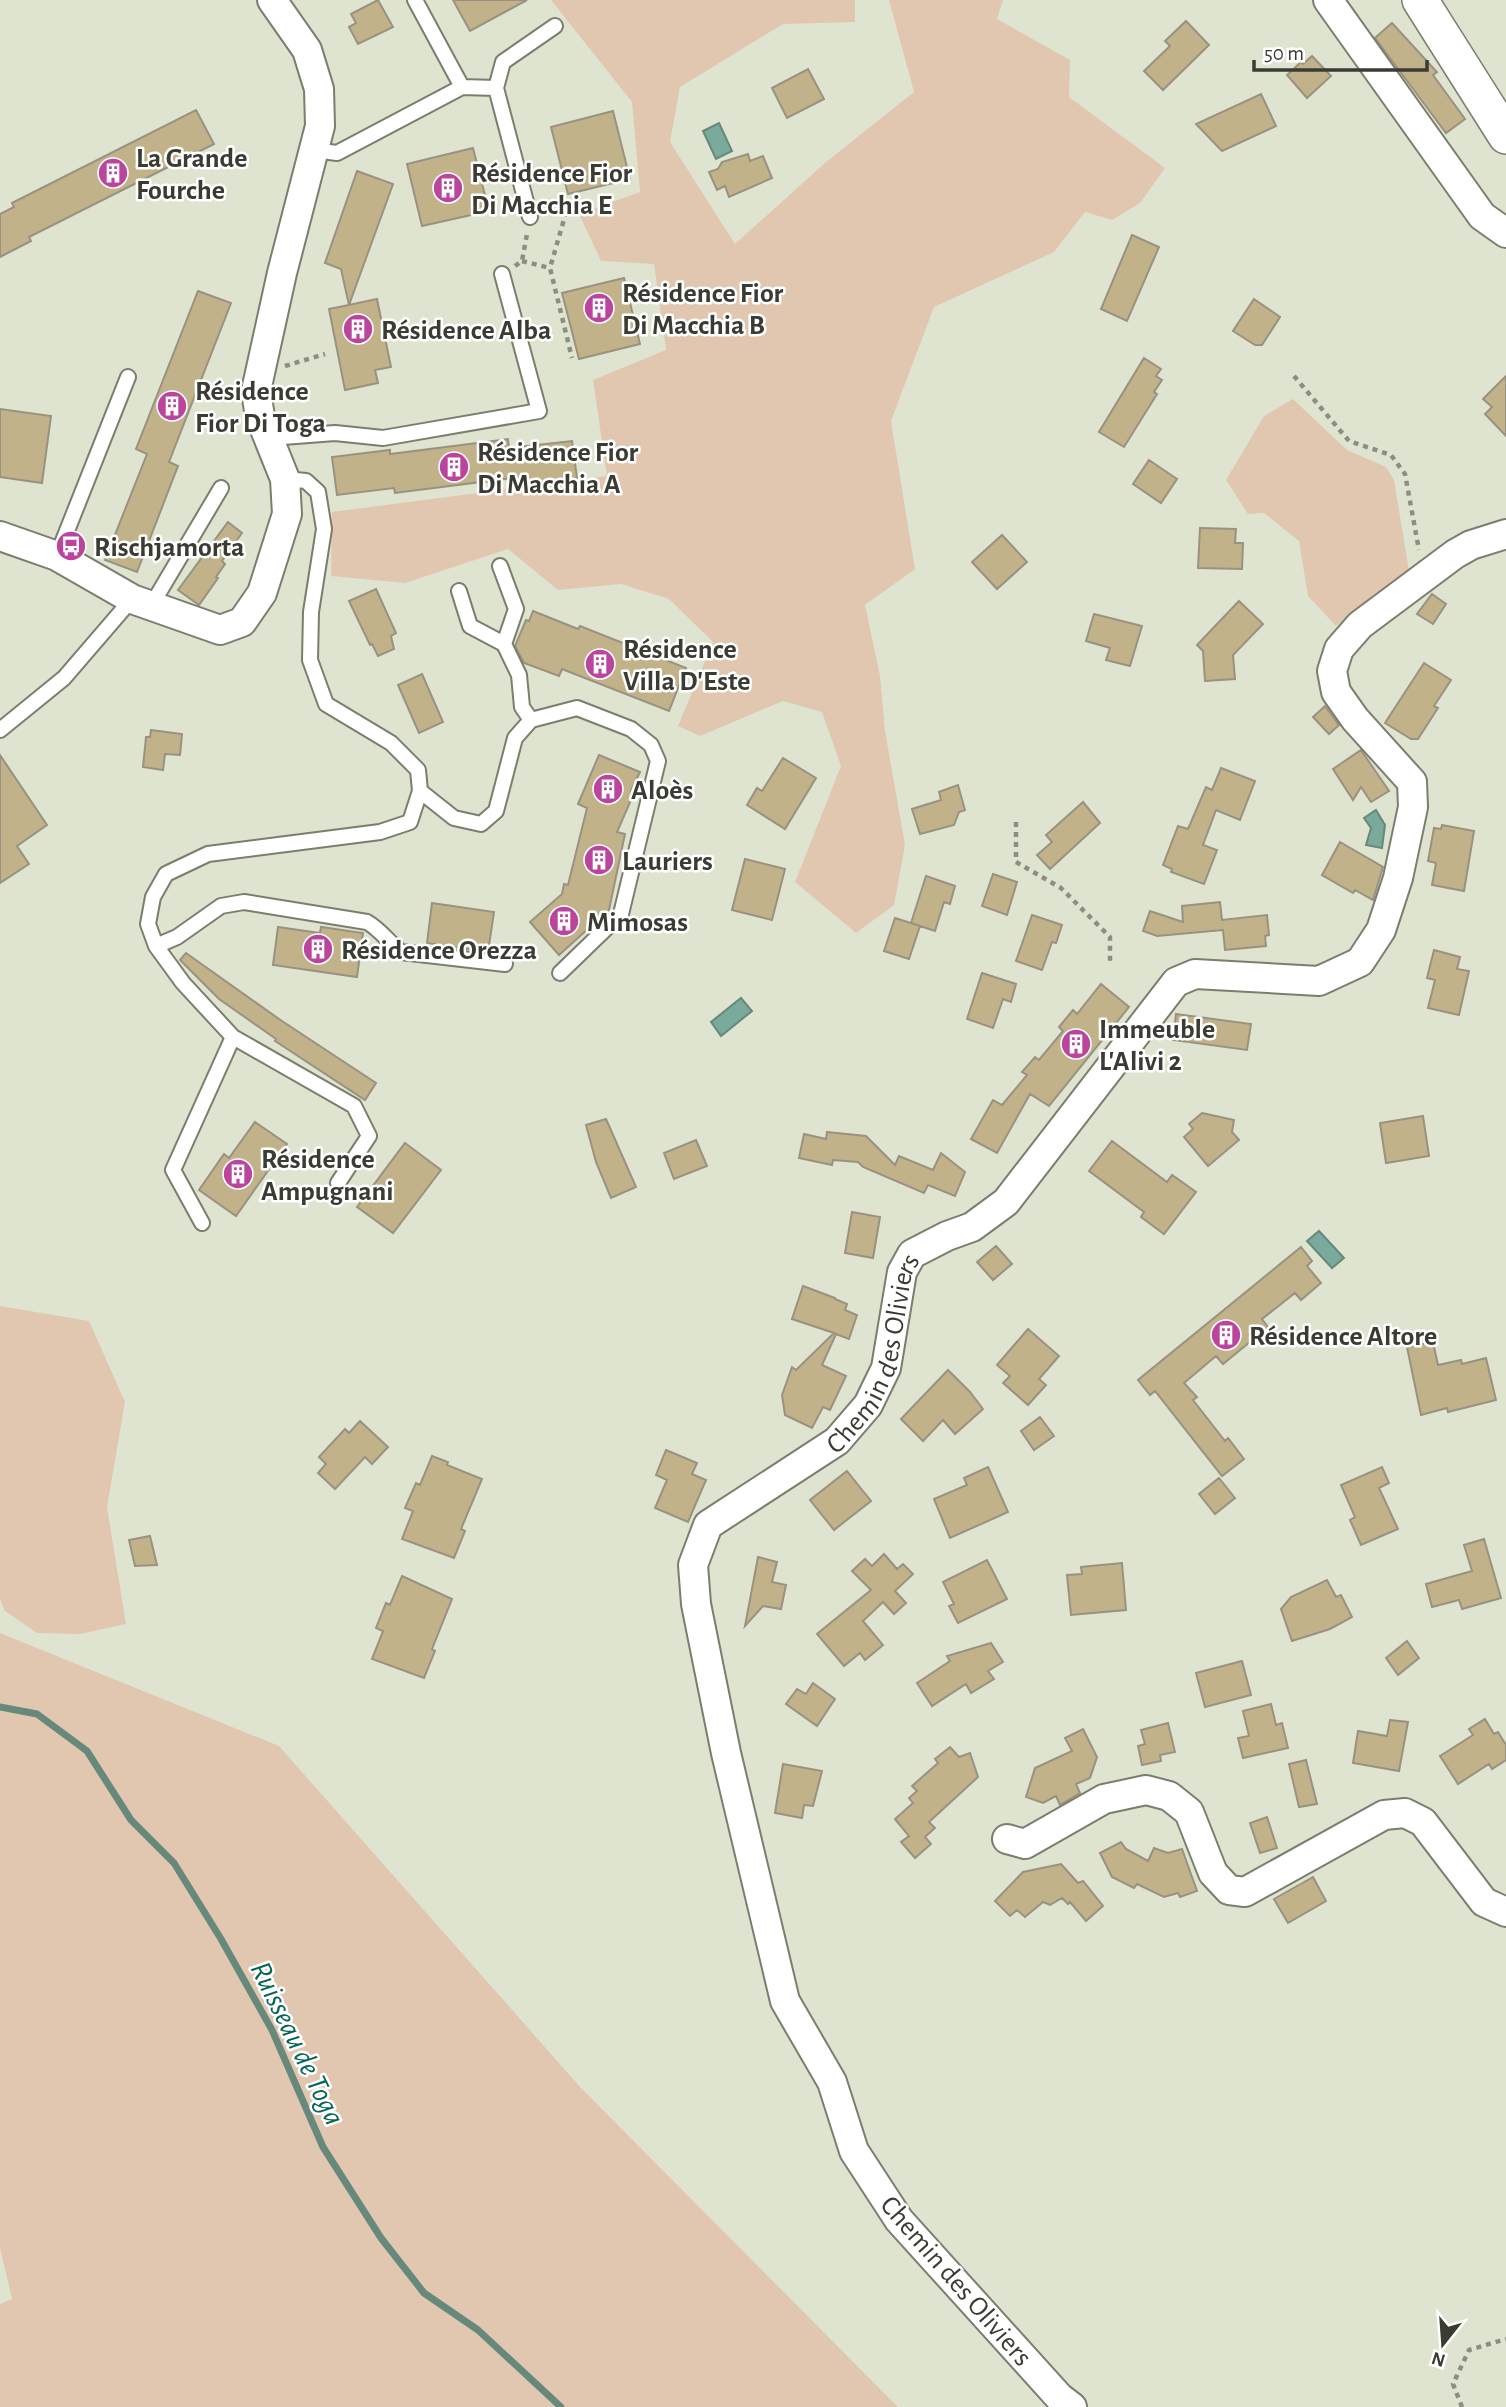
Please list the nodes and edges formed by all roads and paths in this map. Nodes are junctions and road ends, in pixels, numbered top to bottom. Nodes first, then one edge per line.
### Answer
1 (272, 0) edge
2 (415, 0) edge
3 (1328, 0) edge
4 (1420, 0) edge
5 (555, 26) dead end
6 (462, 87) junction
7 (496, 88) junction
8 (1506, 136) edge
9 (314, 150) junction
10 (569, 202) dead end
11 (530, 217) joint
12 (1506, 233) edge
13 (522, 261) junction
14 (550, 268) junction
15 (502, 274) joint
16 (325, 354) dead end
17 (572, 358) dead end
18 (260, 373) junction
19 (1294, 376) dead end
20 (128, 377) dead end
21 (270, 438) junction
22 (285, 479) junction
23 (220, 488) dead end
24 (1506, 534) edge
25 (0, 536) edge
26 (1455, 554) junction
27 (57, 556) junction
28 (500, 566) dead end
29 (459, 591) dead end
30 (141, 603) junction
31 (504, 644) junction
32 (531, 720) junction
33 (0, 730) edge
34 (421, 791) junction
35 (1016, 822) dead end
36 (156, 946) junction
37 (1110, 961) dead end
38 (505, 964) dead end
39 (560, 973) dead end
40 (233, 1037) junction
41 (338, 1184) dead end
42 (202, 1223) dead end
43 (1007, 1839) dead end
44 (1506, 1912) edge
45 (1506, 2339) edge
46 (1072, 2407) edge
47 (1462, 2407) edge

1 - 9 street
2 - 6 lane
3 - 12 street
4 - 8 street
5 - 7 lane
6 - 7 lane
6 - 9 lane
7 - 11 lane
9 - 18 street
10 - 14 path
11 - 13 path
13 - 14 path
13 - 15 path
14 - 17 path
15 - 21 lane
16 - 18 path
18 - 21 street
19 - 26 path
20 - 27 lane
21 - 22 street
22 - 30 street
22 - 34 lane
23 - 30 lane
24 - 26 street, Chemin des Oliviers
25 - 27 street
26 - 46 street, Chemin des Oliviers
27 - 30 street
28 - 31 lane
29 - 31 lane
30 - 33 lane
31 - 32 lane
32 - 34 lane
32 - 39 lane
34 - 36 lane
35 - 37 path
36 - 38 lane
36 - 40 lane
40 - 41 lane
40 - 42 lane
43 - 44 street
45 - 47 path

